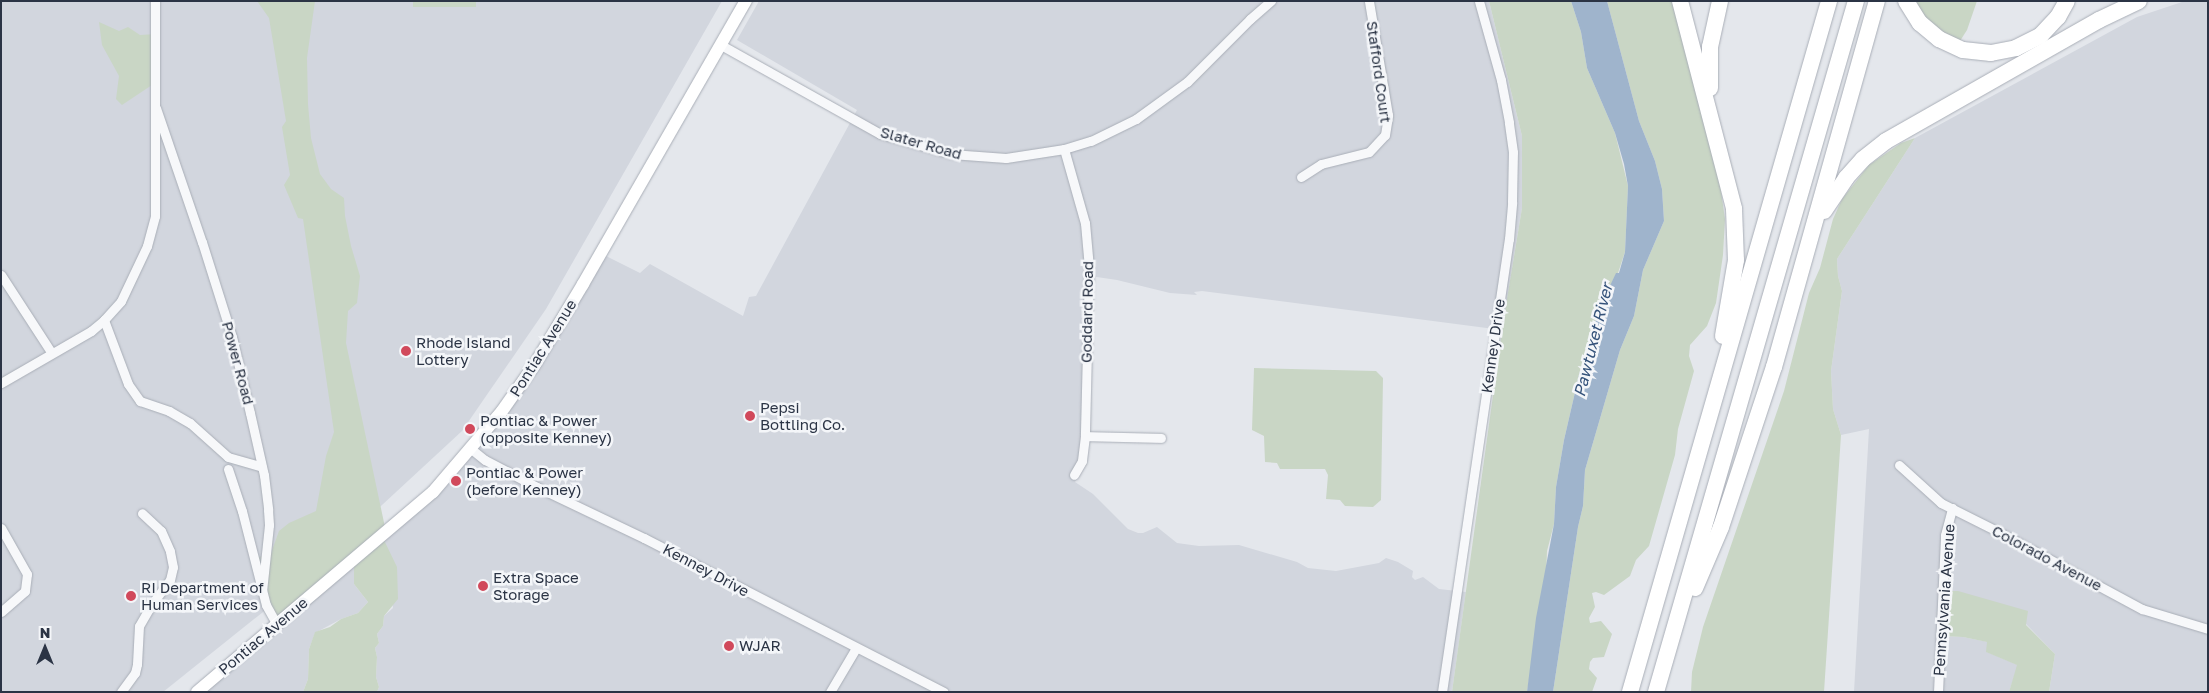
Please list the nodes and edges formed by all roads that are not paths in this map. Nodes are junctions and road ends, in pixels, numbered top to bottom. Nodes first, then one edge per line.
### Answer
1 (155, 1) edge
2 (746, 1) edge
3 (1271, 1) edge
4 (1369, 1) edge
5 (1479, 1) edge
6 (1680, 1) edge
7 (1720, 1) edge
8 (1829, 1) edge
9 (1856, 1) edge
10 (1877, 1) edge
11 (1906, 1) edge
12 (2067, 1) edge
13 (2138, 1) edge
14 (721, 45) junction
15 (156, 108) junction
16 (1064, 149) junction
17 (1723, 161) junction
18 (1301, 177) dead end
19 (1802, 270) junction
20 (1, 275) edge
21 (104, 320) junction
22 (51, 352) junction
23 (1, 383) edge
24 (1705, 434) junction
25 (1085, 436) junction
26 (1161, 438) dead end
27 (470, 448) junction
28 (1899, 465) dead end
29 (262, 467) junction
30 (228, 469) dead end
31 (1074, 475) dead end
32 (1952, 508) junction
33 (142, 513) dead end
34 (1, 528) edge
35 (262, 592) junction
36 (1, 612) edge
37 (277, 625) junction
38 (1676, 626) junction
39 (2208, 629) edge
40 (856, 648) junction
41 (120, 692) edge
42 (197, 692) edge
43 (830, 692) edge
44 (944, 692) edge
45 (1442, 692) edge
46 (1630, 692) edge
47 (1656, 692) edge
48 (1938, 692) edge

1 - 15 street, Power Road
2 - 14 main road, Pontiac Avenue
3 - 16 street, Slater Road
4 - 18 street, Stafford Court
5 - 45 street, Kenney Drive
6 - 17 highway
7 - 17 highway
8 - 24 highway
9 - 38 highway
10 - 19 highway
11 - 12 highway
13 - 19 highway
14 - 16 street, Slater Road
14 - 27 main road, Pontiac Avenue
15 - 21 street, Power Road
15 - 29 street, Power Road
16 - 25 street, Goddard Road
17 - 24 highway
19 - 38 highway
20 - 22 street
21 - 22 street, Power Road
21 - 29 street
22 - 23 street, Power Road
24 - 46 highway
25 - 26 street
25 - 31 street, Goddard Road
27 - 37 main road, Pontiac Avenue
27 - 40 street, Kenney Drive
28 - 32 street, Colorado Avenue
29 - 35 street, Power Road
30 - 35 street
32 - 39 street, Colorado Avenue
32 - 48 street, Pennsylvania Avenue
33 - 41 street
34 - 36 street
35 - 37 street, Power Road
37 - 42 main road, Pontiac Avenue
38 - 47 highway
40 - 43 street
40 - 44 street, Kenney Drive

